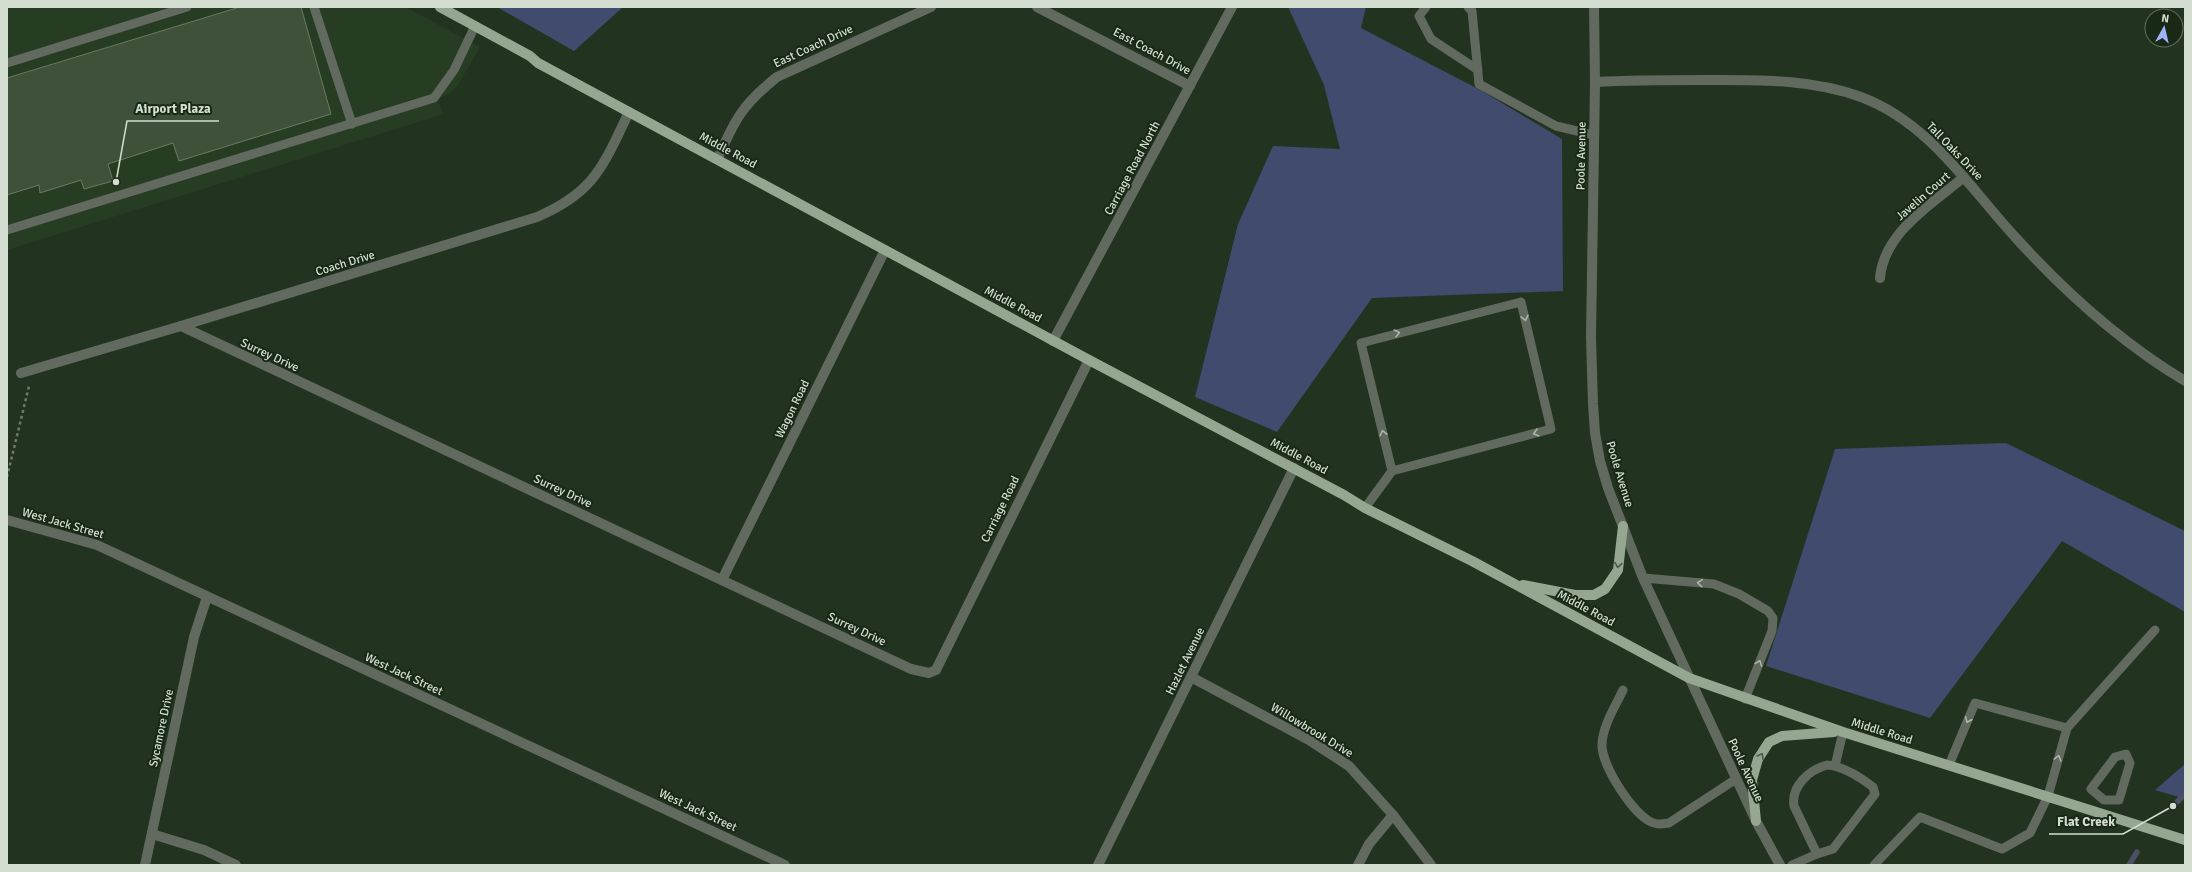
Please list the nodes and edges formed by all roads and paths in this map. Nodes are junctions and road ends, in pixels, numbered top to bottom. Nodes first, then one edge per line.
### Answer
1 (187, 7) edge
2 (314, 7) edge
3 (440, 7) edge
4 (931, 7) edge
5 (1037, 7) edge
6 (1232, 7) edge
7 (1426, 7) edge
8 (1468, 7) edge
9 (1594, 7) edge
10 (475, 26) junction
11 (7, 63) edge
12 (1478, 70) junction
13 (1595, 82) junction
14 (1190, 86) junction
15 (629, 112) junction
16 (352, 124) junction
17 (1594, 135) junction
18 (718, 158) junction
19 (1964, 177) junction
20 (7, 230) edge
21 (885, 250) junction
22 (1880, 278) dead end
23 (181, 326) junction
24 (1053, 341) junction
25 (1089, 360) junction
26 (33, 370) junction
27 (21, 373) dead end
28 (2184, 379) edge
29 (1294, 468) junction
30 (1392, 471) junction
31 (7, 477) edge
32 (1366, 508) junction
33 (7, 520) edge
34 (1623, 526) junction
35 (1643, 578) junction
36 (722, 580) junction
37 (1512, 583) junction
38 (207, 597) junction
39 (2155, 630) dead end
40 (936, 670) joint
41 (1191, 677) junction
42 (1689, 678) junction
43 (1623, 690) dead end
44 (1745, 699) junction
45 (2067, 728) junction
46 (1843, 732) junction
47 (1949, 765) junction
48 (1835, 766) junction
49 (1736, 779) junction
50 (2048, 796) junction
51 (2104, 800) junction
52 (2099, 812) junction
53 (1393, 816) junction
54 (1756, 821) junction
55 (152, 834) junction
56 (2185, 840) edge
57 (1818, 854) junction
58 (145, 865) edge
59 (236, 865) edge
60 (785, 865) edge
61 (1098, 865) edge
62 (1358, 865) edge
63 (1431, 865) edge
64 (1780, 865) edge
65 (1792, 865) edge
66 (1874, 865) edge

1 - 11 lane
2 - 16 lane
3 - 10 main road, Middle Road
4 - 18 street, East Coach Drive
5 - 14 street, East Coach Drive
6 - 14 street, Carriage Road North
7 - 12 lane
8 - 12 lane
9 - 13 street, Poole Avenue
10 - 15 main road, Middle Road
10 - 16 lane
12 - 17 lane
13 - 17 street, Poole Avenue
13 - 19 street, Tall Oaks Drive
14 - 24 street, Carriage Road North
15 - 18 main road, Middle Road
15 - 23 street, Coach Drive
16 - 20 lane
17 - 34 street, Poole Avenue
18 - 21 main road, Middle Road
19 - 22 street, Javelin Court
19 - 28 street, Tall Oaks Drive
21 - 24 main road, Middle Road
21 - 36 street, Wagon Road
23 - 26 street, Coach Drive
23 - 36 street, Surrey Drive
24 - 25 main road, Middle Road
25 - 29 main road, Middle Road
25 - 40 street, Carriage Road
26 - 27 street, Coach Drive
26 - 31 path
29 - 32 main road, Middle Road
29 - 41 street, Hazlet Avenue
30 -> 30 lane
30 - 32 lane
32 - 37 main road, Middle Road
33 - 38 street, West Jack Street
34 - 35 street, Poole Avenue
34 -> 37 main road
35 - 42 street, Poole Avenue
44 -> 35 lane
36 - 40 street, Surrey Drive
37 - 42 main road, Middle Road
38 - 55 street, Sycamore Drive
38 - 60 street, West Jack Street
39 - 45 lane
41 - 53 street, Willowbrook Drive
41 - 61 street, Hazlet Avenue
42 - 44 main road, Middle Road
42 - 49 street, Poole Avenue
43 - 49 lane
44 - 46 main road, Middle Road
45 -> 47 lane
50 -> 45 lane
46 - 47 main road, Middle Road
46 - 48 lane
54 -> 46 main road
47 - 50 main road, Middle Road
48 - 57 lane
48 - 57 lane
49 - 54 street, Poole Avenue
50 - 52 main road, Middle Road
50 - 66 lane
51 - 51 lane
51 - 52 lane
52 - 56 main road, Middle Road
53 - 62 street
53 - 63 street, Willowbrook Drive
54 - 64 street, Poole Avenue
55 - 58 street, Sycamore Drive
55 - 59 street
57 - 65 lane

